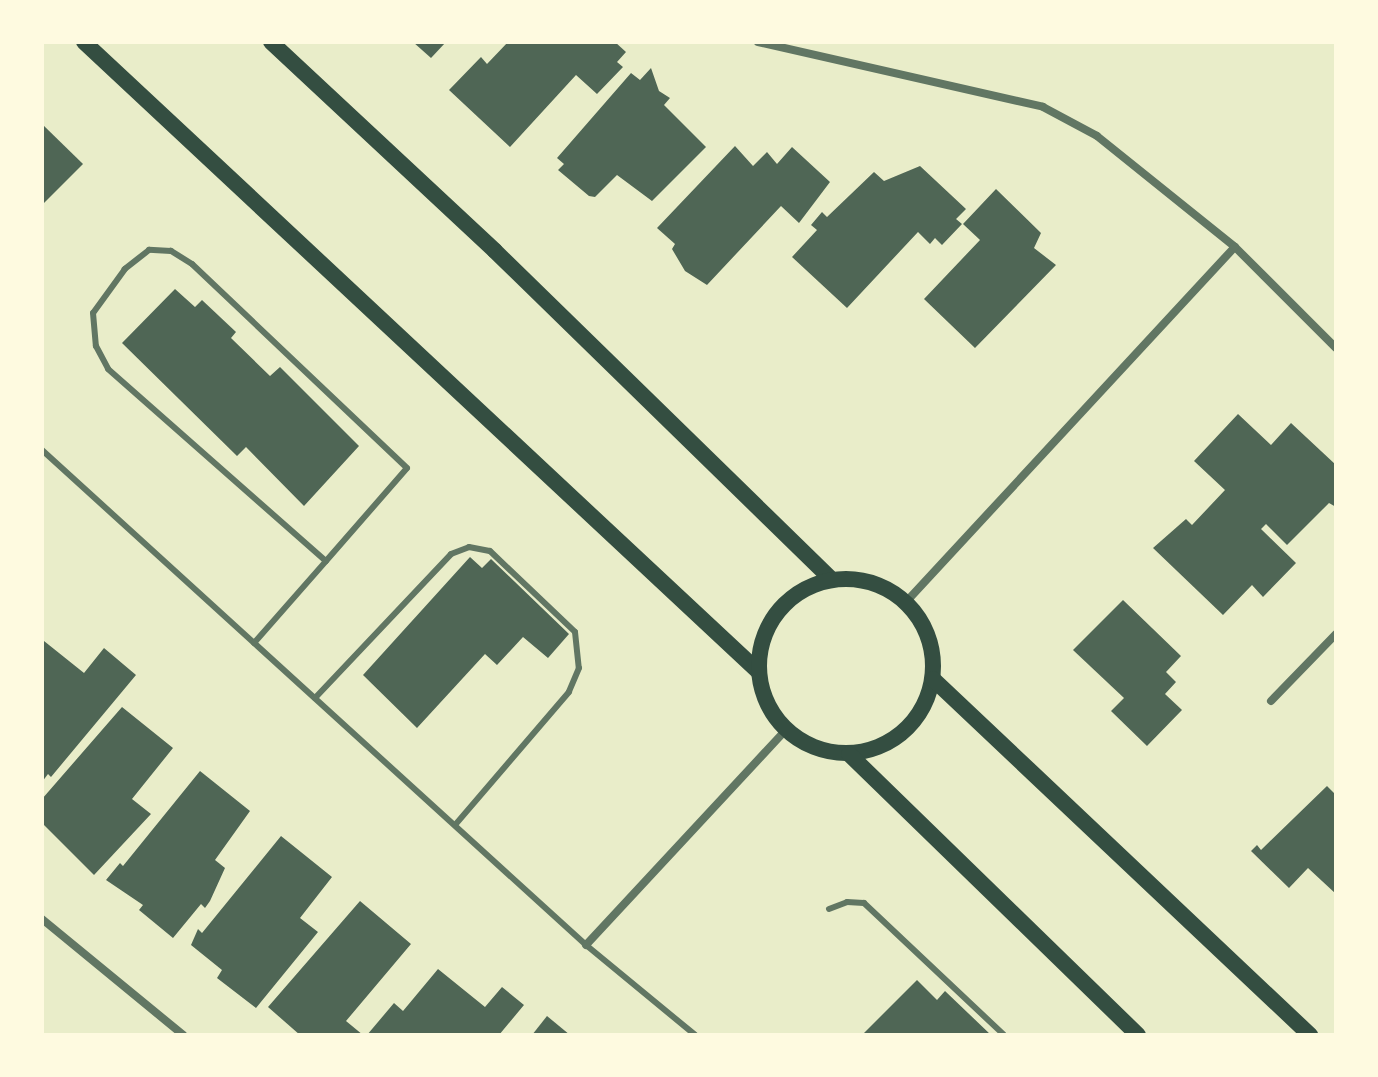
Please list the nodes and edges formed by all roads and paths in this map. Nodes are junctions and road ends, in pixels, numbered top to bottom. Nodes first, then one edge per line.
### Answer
1 (84, 42) edge
2 (271, 42) edge
3 (758, 42) edge
4 (1235, 247) junction
5 (1336, 348) edge
6 (42, 450) edge
7 (326, 561) junction
8 (831, 579) junction
9 (906, 602) junction
10 (1336, 634) edge
11 (254, 643) junction
12 (759, 672) junction
13 (933, 679) junction
14 (315, 698) junction
15 (1271, 701) dead end
16 (786, 730) junction
17 (849, 754) junction
18 (455, 825) junction
19 (829, 909) dead end
20 (42, 919) edge
21 (586, 945) junction
22 (183, 1035) edge
23 (695, 1035) edge
24 (1004, 1035) edge
25 (1138, 1035) edge
26 (1310, 1035) edge

1 - 12 main road
2 - 8 main road
3 - 4 street
4 - 5 street
4 - 9 street
6 - 11 lane
7 - 7 lane
7 - 11 lane
8 - 9 main road
8 - 12 main road
9 - 13 main road
10 - 15 street
11 - 14 lane
12 - 16 main road
13 - 17 main road
13 - 26 main road
14 - 18 lane
14 - 18 lane
16 - 17 main road
16 - 21 street
17 - 25 main road
18 - 21 lane
19 - 24 lane
20 - 22 street
21 - 23 lane

